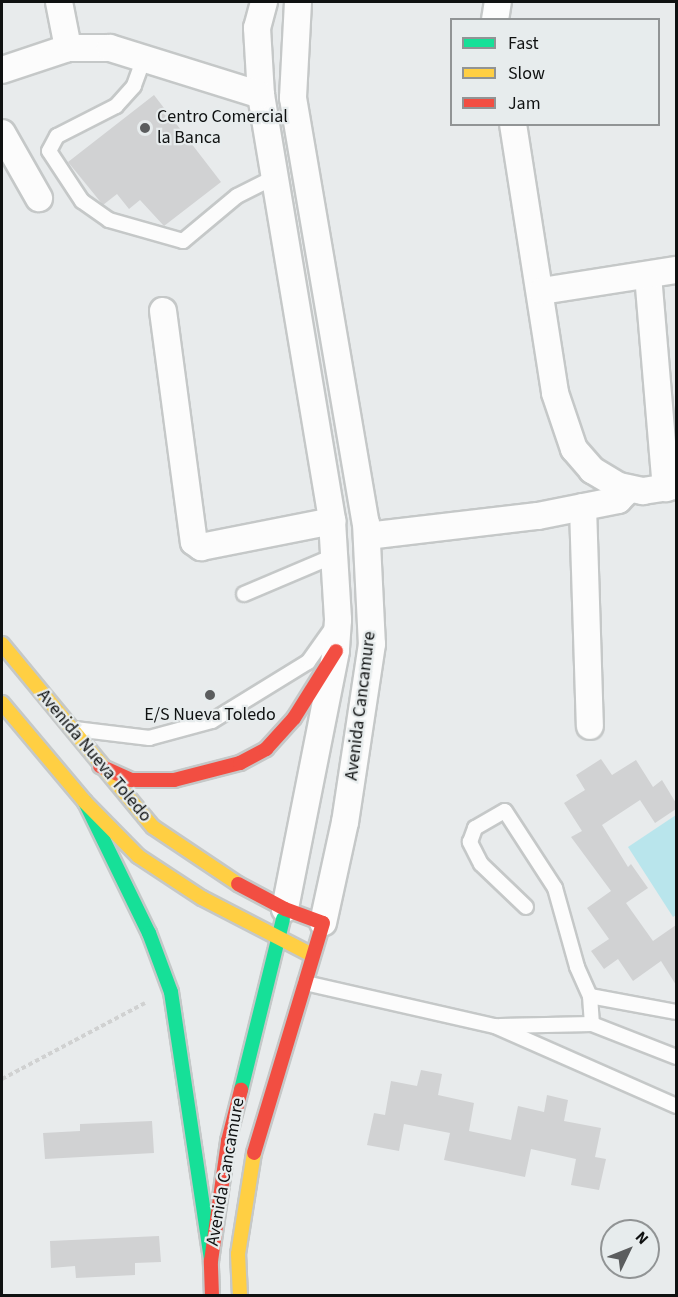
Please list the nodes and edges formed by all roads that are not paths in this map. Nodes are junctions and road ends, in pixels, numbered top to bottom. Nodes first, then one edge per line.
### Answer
1 (59, 2) edge
2 (264, 2) edge
3 (298, 2) edge
4 (498, 2) edge
5 (495, 18) edge
6 (68, 48) junction
7 (144, 58) junction
8 (2, 70) edge
9 (261, 94) junction
10 (513, 126) edge
11 (2, 133) edge
12 (277, 176) junction
13 (39, 198) dead end
14 (676, 270) edge
15 (648, 275) junction
16 (542, 291) junction
17 (163, 311) dead end
18 (671, 487) edge
19 (629, 489) junction
20 (583, 507) junction
21 (332, 521) junction
22 (367, 536) junction
23 (336, 555) junction
24 (244, 594) dead end
25 (338, 620) junction
26 (2, 644) edge
27 (336, 651) junction
28 (2, 703) edge
29 (590, 726) dead end
30 (68, 728) junction
31 (98, 765) junction
32 (85, 802) junction
33 (526, 907) dead end
34 (285, 909) junction
35 (323, 923) junction
36 (280, 939) junction
37 (312, 955) junction
38 (304, 983) junction
39 (590, 996) junction
40 (676, 1012) edge
41 (592, 1024) junction
42 (495, 1026) junction
43 (676, 1058) edge
44 (676, 1106) edge
45 (211, 1261) junction
46 (212, 1296) edge
47 (240, 1296) edge

1 - 6 street
2 - 9 street, Avenida Cancamure
3 - 22 street, Avenida Cancamure
4 - 5 street
6 - 7 street
6 - 8 street
7 - 9 street
7 - 12 lane
9 - 12 street, Avenida Cancamure
10 - 16 street
11 - 13 street
12 - 21 street, Avenida Cancamure
14 - 15 street
15 - 16 street
15 - 18 street
16 - 19 street
17 - 21 street
18 - 19 street
19 - 20 street
20 - 22 street
20 - 29 street
21 - 23 street, Avenida Cancamure
22 - 35 street, Avenida Cancamure
23 - 24 lane
23 - 25 street, Avenida Cancamure
25 - 27 street, Avenida Cancamure
25 - 30 lane
26 - 30 main road, Avenida Nueva Toledo
27 - 31 main road
27 - 34 street, Avenida Cancamure
28 - 32 main road, Avenida Nueva Toledo
30 - 31 main road, Avenida Nueva Toledo
31 - 34 main road, Avenida Nueva Toledo
32 - 36 main road, Avenida Nueva Toledo
32 - 45 main road
33 - 39 lane
34 - 35 main road, Avenida Nueva Toledo
34 - 36 main road, Avenida Cancamure
35 - 37 main road, Avenida Cancamure
36 - 37 main road, Avenida Nueva Toledo
36 - 45 main road, Avenida Cancamure
37 - 38 main road, Avenida Cancamure
38 - 42 lane
38 - 47 main road, Avenida Cancamure
39 - 40 lane
39 - 41 lane
41 - 42 lane
41 - 43 lane
42 - 44 lane
45 - 46 main road, Avenida Cancamure

